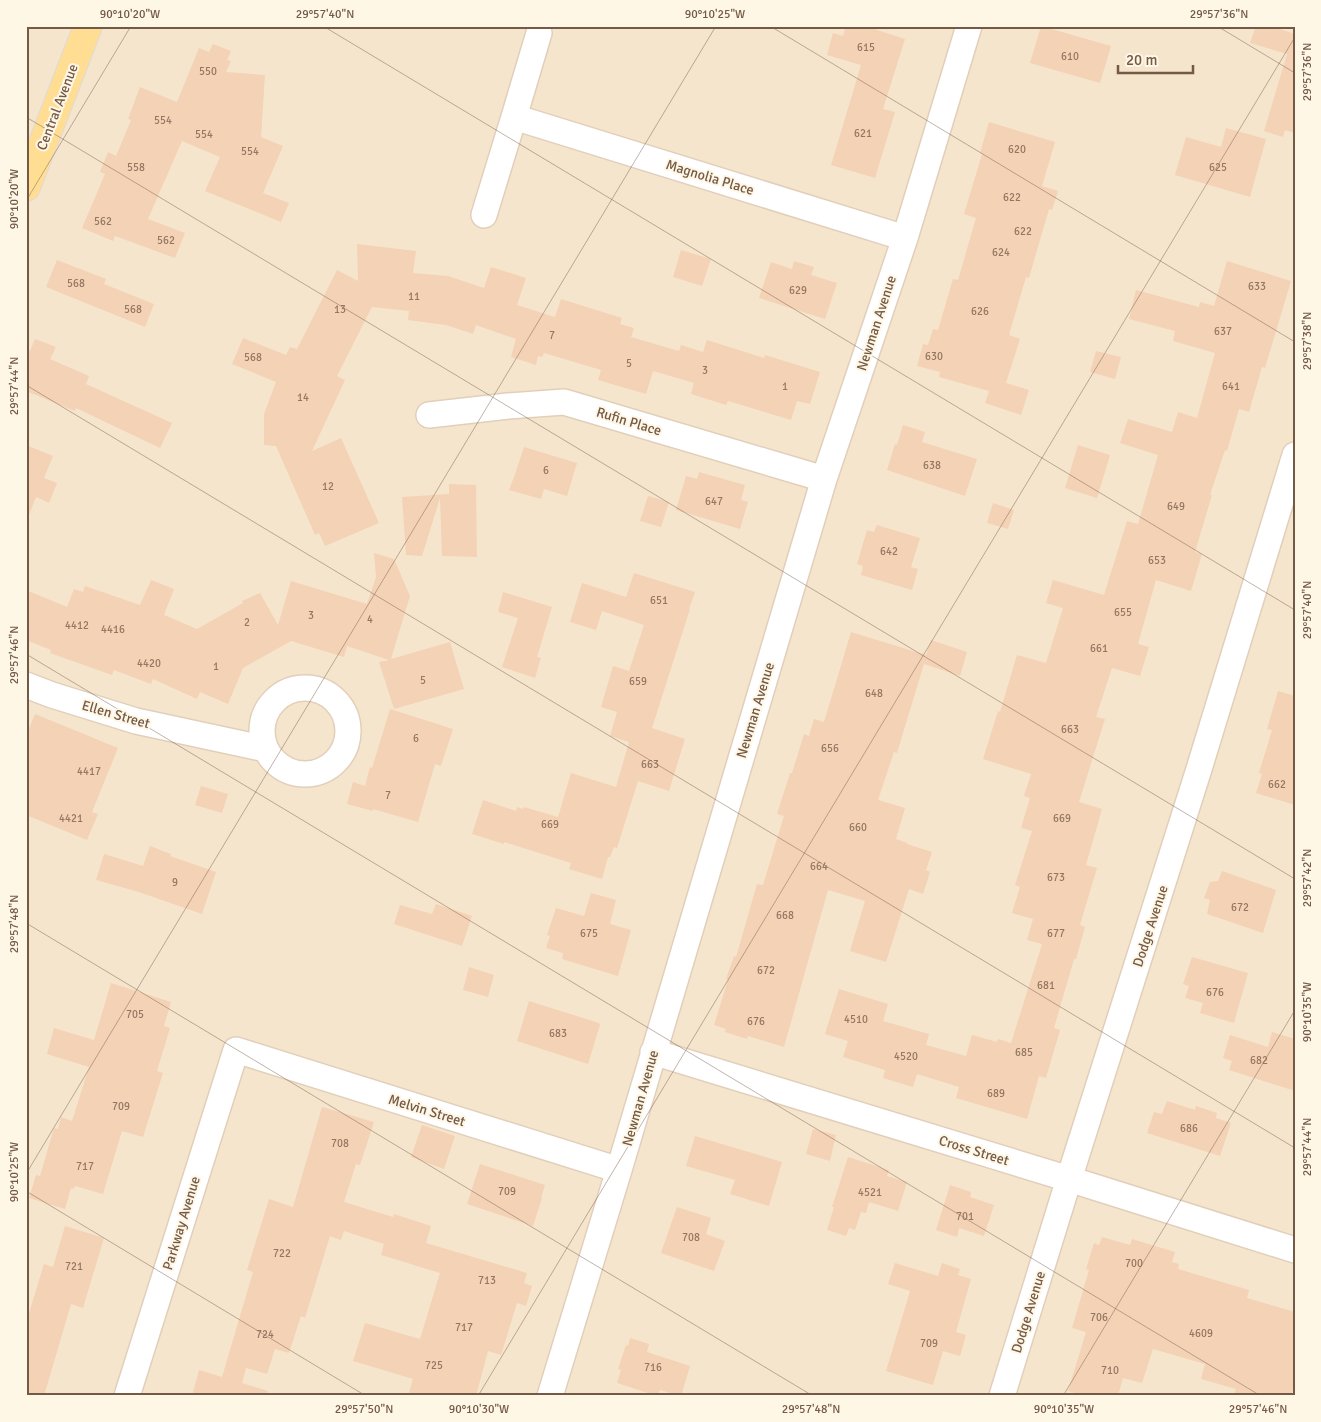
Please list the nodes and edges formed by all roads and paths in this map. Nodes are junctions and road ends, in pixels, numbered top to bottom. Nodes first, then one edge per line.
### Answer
1 (88, 26) edge
2 (969, 26) edge
3 (539, 33) dead end
4 (514, 117) junction
5 (26, 187) edge
6 (484, 215) dead end
7 (905, 238) junction
8 (429, 415) dead end
9 (1295, 455) edge
10 (824, 479) junction
11 (26, 685) edge
12 (266, 749) dead end
13 (236, 1050) joint
14 (654, 1052) junction
15 (619, 1170) junction
16 (1069, 1179) junction
17 (1295, 1250) edge
18 (127, 1396) edge
19 (550, 1396) edge
20 (1002, 1396) edge

1 - 5 main road, Central Avenue
2 - 7 street, Newman Avenue
3 - 4 street
4 - 6 street
4 - 7 street, Magnolia Place
7 - 10 street, Newman Avenue
8 - 10 street, Rufin Place
9 - 16 street, Dodge Avenue
10 - 14 street, Newman Avenue
11 - 12 street, Ellen Street
13 - 15 street, Melvin Street
13 - 18 street, Parkway Avenue
14 - 15 street, Newman Avenue
14 - 16 street, Cross Street
15 - 19 street, Newman Avenue
16 - 17 street, Cross Street
16 - 20 street, Dodge Avenue

